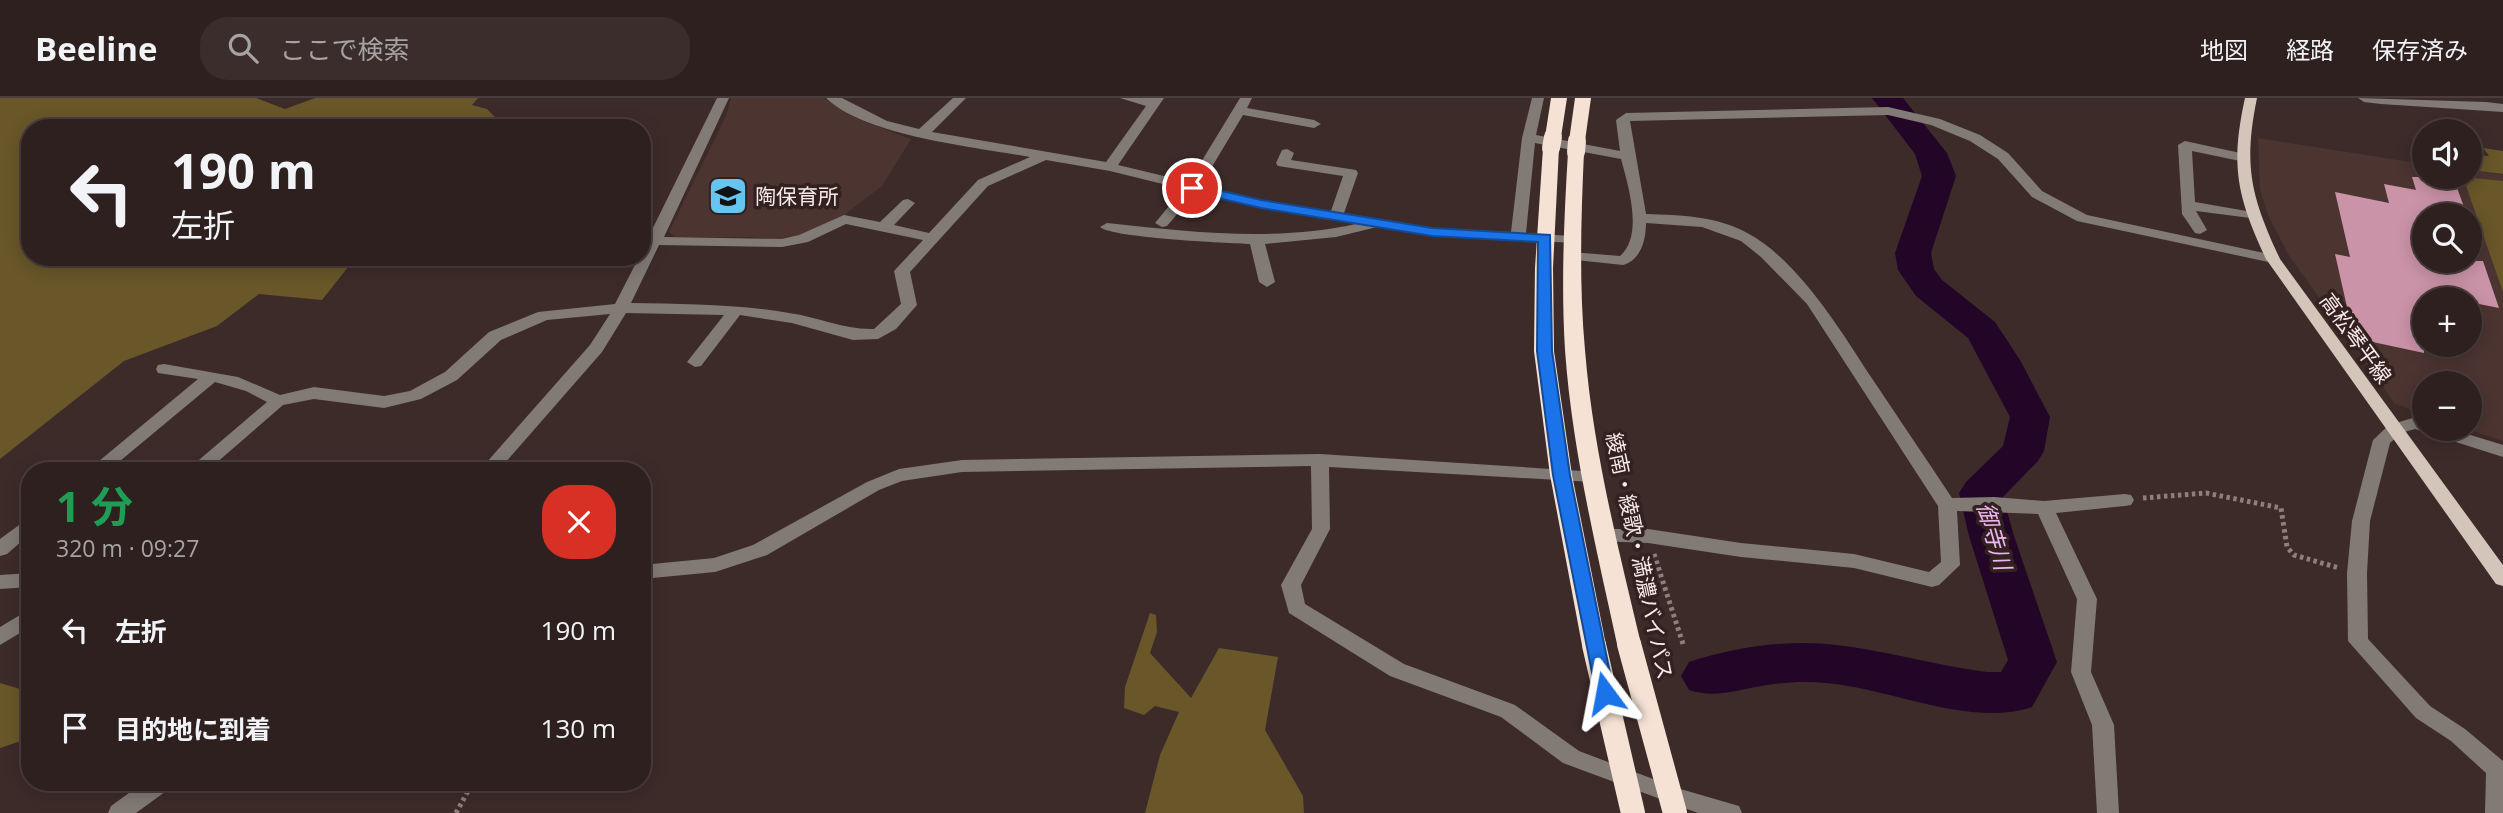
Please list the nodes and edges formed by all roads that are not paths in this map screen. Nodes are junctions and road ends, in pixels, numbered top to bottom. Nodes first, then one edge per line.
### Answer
1 (723, 98) edge
2 (832, 98) edge
3 (960, 98) edge
4 (1126, 98) edge
5 (1538, 98) edge
6 (1559, 98) edge
7 (1583, 98) edge
8 (2251, 98) edge
9 (2364, 98) edge
10 (1156, 101) edge
11 (1242, 104) edge
12 (2503, 108) edge
13 (1314, 124) dead end
14 (922, 134) junction
15 (1529, 138) junction
16 (1287, 153) dead end
17 (1043, 156) junction
18 (1627, 156) junction
19 (2240, 157) junction
20 (1110, 167) junction
21 (1192, 188) junction
22 (908, 204) dead end
23 (2188, 205) junction
24 (1336, 216) junction
25 (2253, 216) junction
26 (1640, 219) junction
27 (1162, 223) dead end
28 (1378, 223) junction
29 (1107, 227) dead end
30 (883, 228) junction
31 (2200, 230) dead end
32 (1518, 236) junction
33 (934, 238) junction
34 (1545, 238) junction
35 (654, 241) junction
36 (1256, 241) junction
37 (651, 247) edge
38 (1571, 248) junction
39 (2273, 259) junction
40 (642, 266) edge
41 (1268, 282) dead end
42 (621, 308) junction
43 (736, 310) junction
44 (695, 362) dead end
45 (164, 369) dead end
46 (212, 376) junction
47 (278, 401) junction
48 (2412, 424) edge
49 (2395, 429) junction
50 (2470, 441) edge
51 (2503, 452) edge
52 (1320, 460) junction
53 (107, 462) edge
54 (206, 462) edge
55 (496, 462) edge
56 (1562, 475) junction
57 (1592, 476) junction
58 (2125, 500) road end
59 (1947, 505) junction
60 (2044, 508) junction
61 (21, 532) edge
62 (1605, 536) junction
63 (0, 549) edge
64 (651, 571) edge
65 (2503, 579) edge
66 (21, 581) edge
67 (0, 582) edge
68 (21, 623) edge
69 (0, 637) edge
70 (148, 791) edge
71 (119, 813) edge
72 (1633, 813) edge
73 (1675, 813) edge
74 (1731, 813) edge
75 (2108, 813) edge
76 (2496, 813) edge

1 - 35 street
2 - 14 street
3 - 14 street
4 - 10 street
5 - 15 street
6 - 34 highway
7 - 38 highway, 綾南・綾歌・満濃バイパス
8 - 19 main road, 高松琴平線
9 - 12 street
10 - 20 street
11 - 13 street
11 - 21 street
14 - 17 street
15 - 18 street
15 - 32 street
16 - 24 street
17 - 20 street
17 - 33 street
18 - 26 street
18 - 39 street
19 - 23 street
19 - 25 main road, 高松琴平線
20 - 21 street
21 - 24 street
21 - 27 street
22 - 30 street
23 - 25 street
23 - 31 street
24 - 28 street
25 - 39 main road, 高松琴平線
26 - 38 street
26 - 59 street
28 - 32 street
28 - 36 street
29 - 36 street
30 - 33 street
30 - 35 street
32 - 34 street
33 - 43 street
34 - 38 street
34 - 56 highway
35 - 37 street
36 - 41 street
38 - 57 highway, 綾南・綾歌・満濃バイパス
39 - 49 main road, 高松琴平線
40 - 42 street
42 - 43 street
42 - 47 street
42 - 55 street
43 - 44 street
45 - 46 street
46 - 47 street
46 - 53 street
47 - 54 street
48 - 49 street
49 - 65 main road, 高松琴平線
49 - 76 street
50 - 51 street
52 - 56 street
52 - 64 street
52 - 74 street
56 - 57 street
56 - 72 highway, bridge
57 - 62 highway, 綾南・綾歌・満濃バイパス
58 - 60 street
59 - 60 street
59 - 62 street
60 - 75 street
61 - 63 street
62 - 73 highway, 綾南・綾歌・満濃バイパス, bridge
66 - 67 street
68 - 69 street
70 - 71 street

